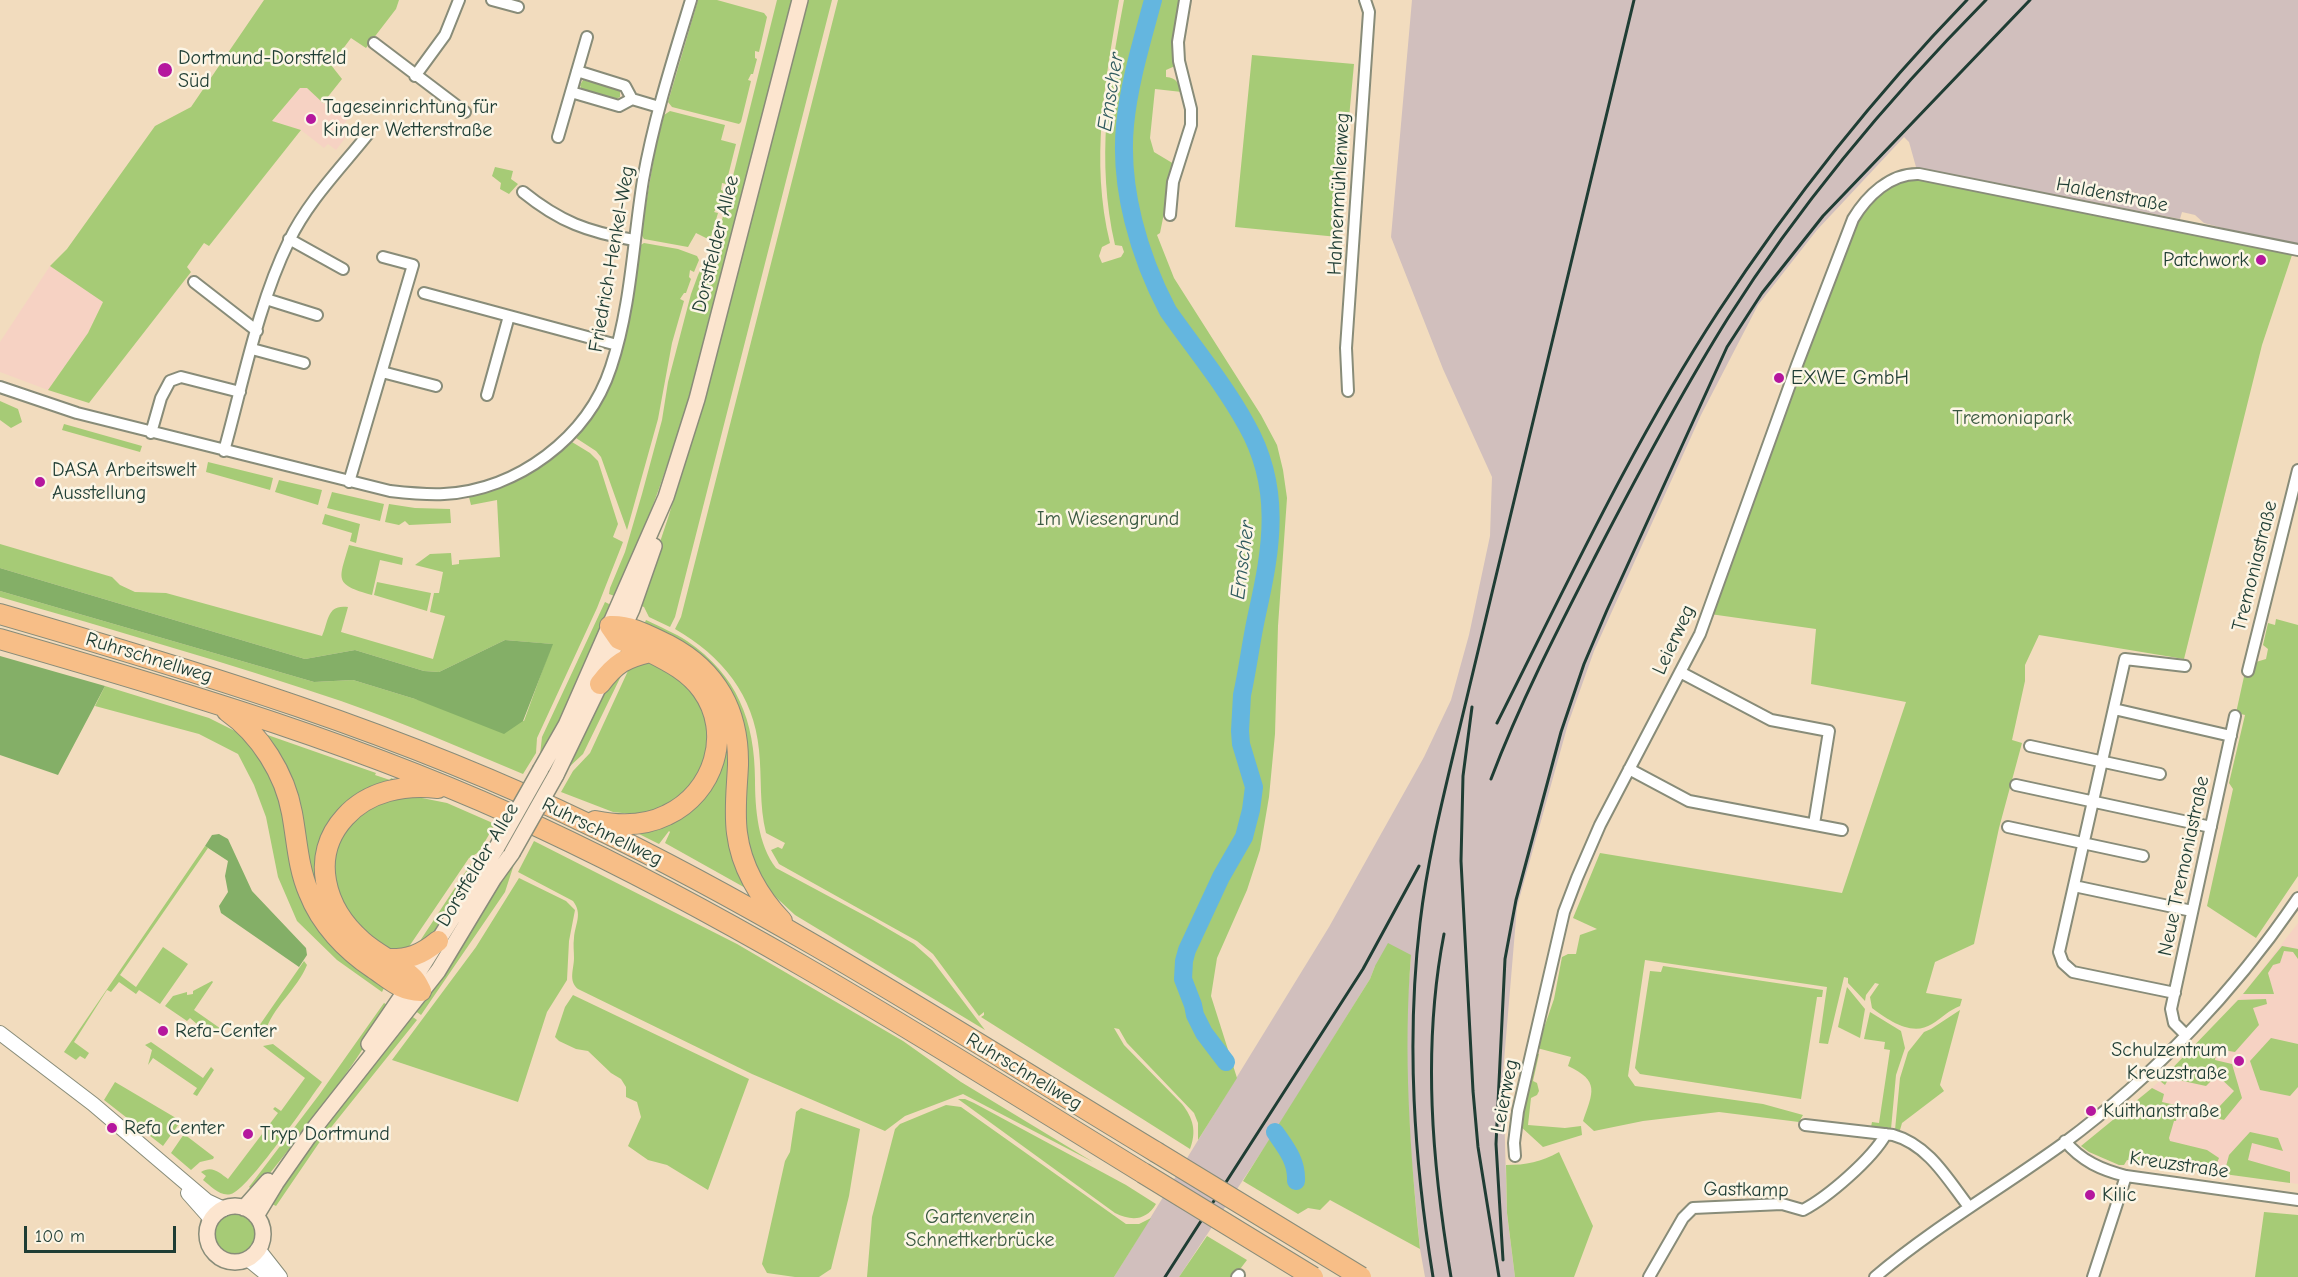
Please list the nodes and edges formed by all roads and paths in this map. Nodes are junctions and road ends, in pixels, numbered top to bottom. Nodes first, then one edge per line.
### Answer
1 (459, 0) edge
2 (492, 0) edge
3 (691, 0) edge
4 (800, 0) edge
5 (1185, 0) edge
6 (1365, 0) edge
7 (518, 7) dead end
8 (587, 37) dead end
9 (374, 44) dead end
10 (577, 71) junction
11 (415, 76) junction
12 (571, 92) junction
13 (632, 99) junction
14 (659, 107) junction
15 (465, 112) dead end
16 (368, 134) dead end
17 (558, 137) dead end
18 (1919, 174) joint
19 (523, 192) dead end
20 (1170, 216) dead end
21 (290, 239) junction
22 (634, 240) junction
23 (2298, 250) edge
24 (383, 257) dead end
25 (343, 269) dead end
26 (194, 282) dead end
27 (424, 292) dead end
28 (266, 299) junction
29 (317, 315) dead end
30 (509, 316) junction
31 (257, 331) junction
32 (617, 345) junction
33 (252, 349) junction
34 (304, 363) dead end
35 (382, 372) junction
36 (436, 386) dead end
37 (0, 387) edge
38 (1348, 391) dead end
39 (240, 392) junction
40 (487, 395) dead end
41 (151, 433) junction
42 (224, 451) junction
43 (2298, 471) edge
44 (349, 482) junction
45 (0, 614) edge
46 (618, 630) junction
47 (0, 639) edge
48 (650, 652) junction
49 (2185, 666) dead end
50 (2248, 671) dead end
51 (1680, 672) junction
52 (600, 684) junction
53 (199, 698) junction
54 (2114, 709) junction
55 (2235, 716) dead end
56 (2231, 736) junction
57 (2030, 746) dead end
58 (2102, 762) junction
59 (1629, 769) junction
60 (548, 772) junction
61 (2160, 774) dead end
62 (2016, 785) dead end
63 (463, 794) junction
64 (2093, 802) junction
65 (563, 813) junction
66 (1814, 824) junction
67 (2008, 827) dead end
68 (2211, 827) junction
69 (1842, 830) dead end
70 (2084, 844) junction
71 (2143, 856) dead end
72 (2074, 886) junction
73 (2298, 898) edge
74 (2192, 911) junction
75 (438, 941) junction
76 (806, 941) junction
77 (386, 959) junction
78 (414, 987) junction
79 (2175, 993) junction
80 (0, 1033) edge
81 (2186, 1035) junction
82 (1805, 1125) dead end
83 (1886, 1134) junction
84 (2065, 1141) junction
85 (1515, 1156) dead end
86 (163, 1165) junction
87 (2126, 1176) junction
88 (2298, 1200) edge
89 (1969, 1207) junction
90 (224, 1209) junction
91 (250, 1212) junction
92 (211, 1219) junction
93 (253, 1254) junction
94 (270, 1277) edge
95 (280, 1277) edge
96 (1313, 1277) edge
97 (1361, 1277) edge
98 (1649, 1277) edge
99 (1875, 1277) edge
100 (2093, 1277) edge

1 - 11 street
2 - 7 street
3 - 14 street, Friedrich-Henkel-Weg
4 - 46 main road, Dorstfelder Allee
5 - 20 street
6 - 38 street, Hahnenmühlenweg
8 - 10 street
9 - 11 street
10 - 12 street
10 - 13 street
11 - 15 street
12 - 13 street
12 - 17 street
13 - 14 street
14 - 22 street, Friedrich-Henkel-Weg
16 - 21 street
18 - 23 street, Haldenstraße
18 - 51 street, Leierweg
19 - 22 street
21 - 25 street
21 - 28 street
22 - 32 street, Friedrich-Henkel-Weg
24 - 35 street
26 - 31 street
27 - 30 street
28 - 29 street
28 - 31 street
30 - 32 street
30 - 40 street
31 - 33 street
32 - 44 street, Friedrich-Henkel-Weg
33 - 34 street
33 - 39 street
35 - 36 street
35 - 44 street
37 - 41 street, Friedrich-Henkel-Weg
39 - 41 street
39 - 42 street
41 - 42 street, Friedrich-Henkel-Weg
42 - 44 street, Friedrich-Henkel-Weg
43 - 50 street, Tremoniastraße
45 - 65 highway, Ruhrschnellweg
46 - 48 highway
46 - 52 main road, Dorstfelder Allee
46 - 60 main road, Dorstfelder Allee
46 - 76 highway
47 - 53 highway, Ruhrschnellweg
48 - 52 highway
48 - 65 highway
49 - 54 street
51 - 59 street, Leierweg
51 - 66 street
52 - 60 main road, Dorstfelder Allee
53 - 63 highway, Ruhrschnellweg
53 - 78 highway
54 - 56 street
54 - 58 street
55 - 56 street, Neue Tremoniastraße
56 - 68 street, Neue Tremoniastraße
57 - 58 street
58 - 61 street
58 - 64 street
59 - 66 street
59 - 85 street, Leierweg
60 - 75 main road, Dorstfelder Allee, bridge
60 - 78 main road, Dorstfelder Allee, bridge
62 - 64 street
63 - 77 highway
63 - 96 highway, Ruhrschnellweg, bridge
64 - 68 street
64 - 70 street
65 - 76 highway, Ruhrschnellweg
66 - 69 street
67 - 70 street
68 - 74 street, Neue Tremoniastraße
70 - 71 street
70 - 72 street
72 - 74 street
72 - 79 street
73 - 81 street
74 - 79 street, Neue Tremoniastraße
75 - 77 highway
75 - 78 main road, Dorstfelder Allee
76 - 97 highway, Ruhrschnellweg, bridge
77 - 78 highway
78 - 91 main road, Dorstfelder Allee
79 - 81 street, Neue Tremoniastraße
80 - 86 street
81 - 84 street
82 - 83 street
83 - 89 street
83 - 98 street, Gastkamp
84 - 87 street, Kreuzstraße
84 - 89 street
86 - 90 street
86 - 92 street
87 - 88 street, Kreuzstraße
87 - 100 street
89 - 99 street
90 - 91 main road
90 - 92 main road
91 - 93 main road
92 - 93 main road
93 - 94 street
93 - 95 street

